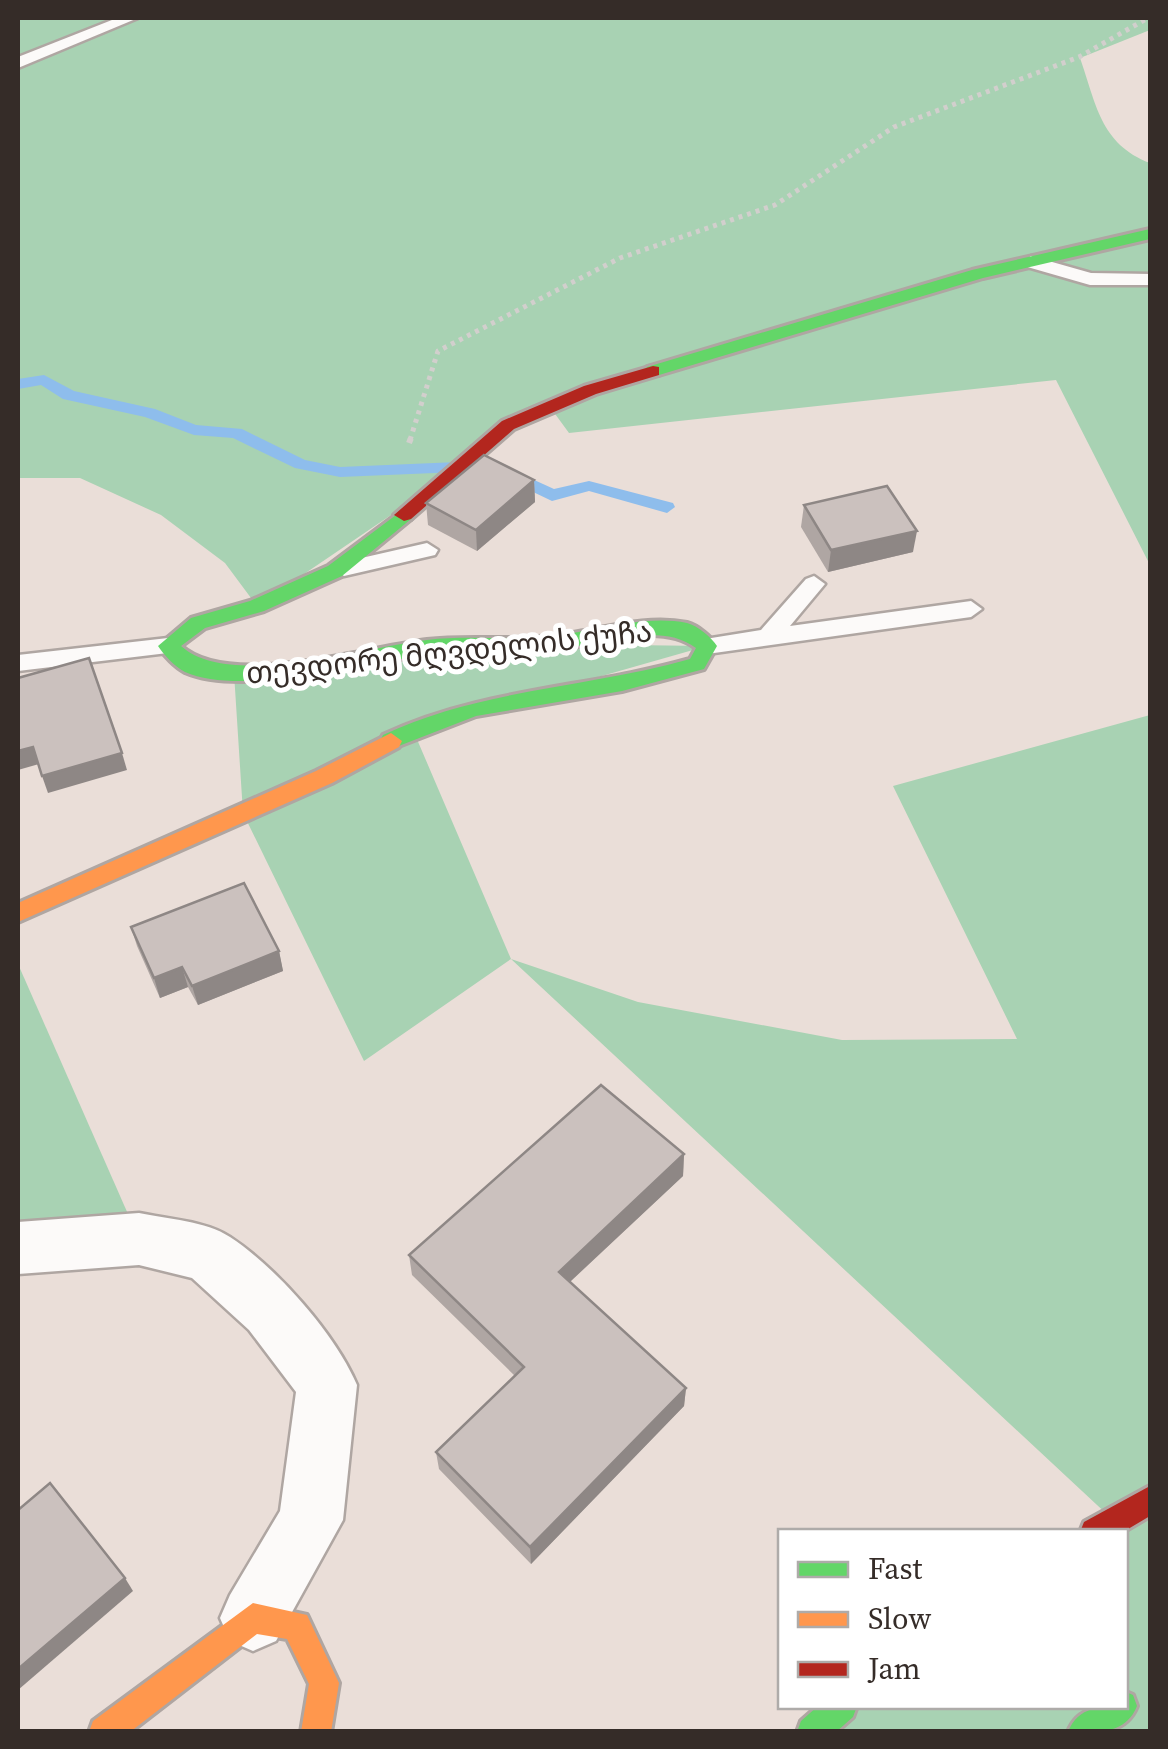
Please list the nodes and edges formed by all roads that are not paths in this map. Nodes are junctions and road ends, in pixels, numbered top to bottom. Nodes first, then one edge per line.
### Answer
1 (130, 18) edge
2 (18, 63) edge
3 (1150, 234) edge
4 (1031, 262) junction
5 (1150, 280) edge
6 (427, 550) dead end
7 (335, 572) junction
8 (814, 584) dead end
9 (971, 609) dead end
10 (768, 637) junction
11 (168, 646) junction
12 (707, 646) junction
13 (18, 663) edge
14 (18, 913) edge
15 (18, 1248) edge
16 (1150, 1500) edge
17 (1099, 1529) edge
18 (253, 1618) junction
19 (839, 1709) edge
20 (1118, 1709) edge
21 (104, 1732) edge
22 (316, 1732) edge
23 (812, 1732) edge
24 (1084, 1732) edge

1 - 2 lane
3 - 4 street, თევდორე მღვდელის ქუჩა
4 - 5 lane
4 - 7 street, თევდორე მღვდელის ქუჩა
6 - 7 lane
7 - 11 street, თევდორე მღვდელის ქუჩა
8 - 10 lane
9 - 10 lane
10 - 12 lane
11 - 12 street, თევდორე მღვდელის ქუჩა
11 - 13 lane
12 - 14 street, თევდორე მღვდელის ქუჩა
15 - 18 street
16 - 17 street
18 - 21 street
18 - 22 street
19 - 23 street
20 - 24 street

